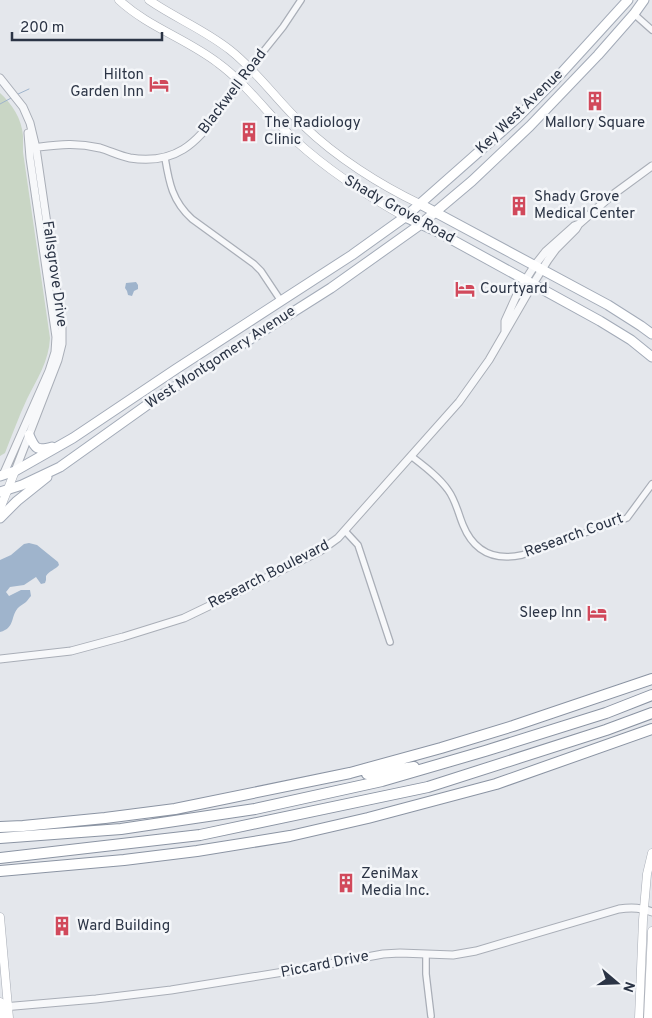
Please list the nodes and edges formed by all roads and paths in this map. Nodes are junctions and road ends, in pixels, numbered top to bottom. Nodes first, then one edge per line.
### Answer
1 (119, 0) edge
2 (148, 0) edge
3 (302, 0) edge
4 (628, 0) edge
5 (644, 0) edge
6 (634, 14) junction
7 (652, 30) edge
8 (250, 68) junction
9 (0, 78) edge
10 (240, 82) junction
11 (0, 86) edge
12 (13, 97) junction
13 (33, 148) junction
14 (165, 158) junction
15 (652, 166) edge
16 (450, 200) junction
17 (420, 204) junction
18 (436, 212) junction
19 (405, 217) junction
20 (454, 221) junction
21 (421, 224) junction
22 (538, 267) junction
23 (529, 282) junction
24 (281, 300) junction
25 (652, 334) edge
26 (652, 357) edge
27 (29, 435) junction
28 (60, 446) junction
29 (412, 456) junction
30 (60, 467) junction
31 (15, 471) junction
32 (1, 477) edge
33 (652, 484) edge
34 (4, 491) edge
35 (0, 509) edge
36 (0, 518) edge
37 (345, 531) junction
38 (390, 642) dead end
39 (0, 659) edge
40 (652, 679) edge
41 (652, 695) edge
42 (652, 713) edge
43 (652, 729) edge
44 (652, 733) edge
45 (616, 742) junction
46 (460, 760) junction
47 (297, 785) junction
48 (0, 827) edge
49 (0, 838) edge
50 (652, 853) edge
51 (0, 858) edge
52 (0, 871) edge
53 (650, 909) edge
54 (0, 917) edge
55 (652, 931) edge
56 (426, 954) junction
57 (0, 1002) edge
58 (4, 1007) edge
59 (431, 1016) dead end
60 (2, 1018) edge
61 (9, 1018) edge
62 (639, 1018) edge
63 (648, 1018) edge

1 - 10 main road, Shady Grove Road
2 - 8 main road, Shady Grove Road
3 - 8 street, Blackwell Road
4 - 17 main road, Key West Avenue
5 - 6 main road, Key West Avenue
6 - 7 street
6 - 16 main road, Key West Avenue
8 - 10 street, Blackwell Road
8 - 17 main road, Shady Grove Road
9 - 12 street, Fallsgrove Drive
10 - 14 street, Blackwell Road
10 - 19 main road, Shady Grove Road
11 - 12 street, Fallsgrove Drive
12 - 13 street, Fallsgrove Drive
13 - 14 street, Blackwell Road
13 - 27 street, Fallsgrove Drive
13 - 32 street, Fallsgrove Drive
14 - 24 street
15 - 22 street, Research Boulevard
16 - 18 main road, Key West Avenue
16 - 20 main road
17 - 18 main road, Shady Grove Road
17 - 19 main road, Key West Avenue
18 - 20 main road, Shady Grove Road
18 - 21 main road, West Montgomery Avenue
19 - 21 main road, Shady Grove Road
19 - 24 main road, West Montgomery Avenue
20 - 22 main road, Shady Grove Road
21 - 23 main road, Shady Grove Road
21 - 30 main road, West Montgomery Avenue
22 - 23 street, Research Boulevard
22 - 25 main road, Shady Grove Road
23 - 26 main road, Shady Grove Road
23 - 29 street, Research Boulevard
24 - 28 main road, West Montgomery Avenue
27 - 28 main road
27 - 31 street, Fallsgrove Drive
28 - 31 main road, West Montgomery Avenue
29 - 33 street, Research Court
29 - 37 street, Research Boulevard
30 - 34 main road, West Montgomery Avenue
30 - 36 main road
31 - 32 main road, West Montgomery Avenue
31 - 34 main road
34 - 35 main road
37 - 38 street
37 - 39 street, Research Boulevard
40 - 47 highway
41 - 46 highway
42 - 51 highway
43 - 45 highway
44 - 45 highway
45 - 52 highway
46 - 47 highway
46 - 49 highway
47 - 48 highway
50 - 53 main road
53 - 56 street, Piccard Drive
53 - 62 main road
54 - 58 main road
55 - 63 main road
56 - 58 street, Piccard Drive
56 - 59 street
57 - 58 main road
58 - 60 main road
58 - 61 main road

